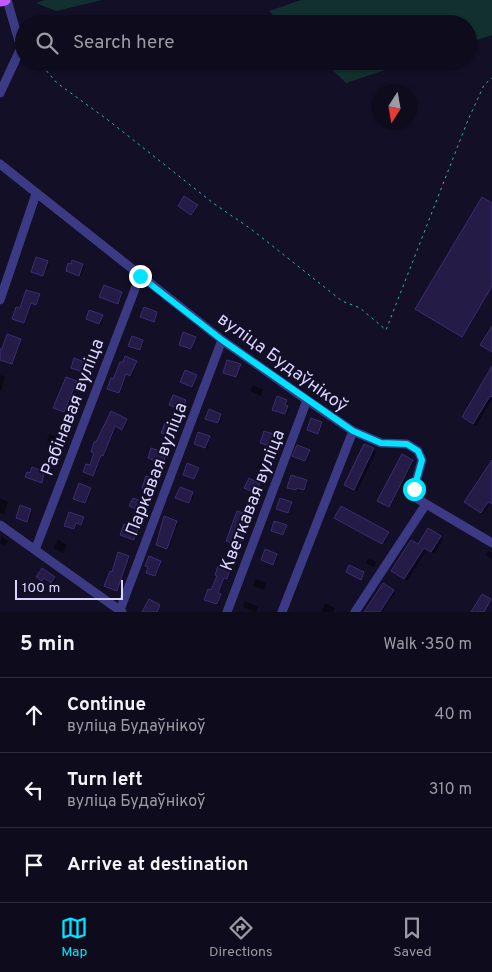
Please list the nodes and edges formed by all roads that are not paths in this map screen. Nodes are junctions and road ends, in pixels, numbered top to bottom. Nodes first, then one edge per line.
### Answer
1 (6, 0) edge
2 (0, 1) edge
3 (15, 29) edge
4 (15, 61) edge
5 (0, 93) edge
6 (0, 164) edge
7 (36, 194) junction
8 (140, 276) junction
9 (0, 300) edge
10 (222, 340) junction
11 (307, 400) junction
12 (353, 431) junction
13 (426, 504) junction
14 (0, 525) edge
15 (492, 543) edge
16 (35, 550) junction
17 (121, 611) edge
18 (227, 612) edge
19 (282, 612) edge
20 (355, 612) edge

1 - 2 main road
1 - 3 street
4 - 5 street
6 - 7 street, вуліца Будаўнікоў
7 - 8 street, вуліца Будаўнікоў
7 - 9 street
8 - 10 street, вуліца Будаўнікоў
8 - 16 street, Рабінавая вуліца
10 - 11 street, вуліца Будаўнікоў
10 - 17 street, Паркавая вуліца
11 - 12 street, вуліца Будаўнікоў
11 - 18 street, Кветкавая вуліца
12 - 13 street, вуліца Будаўнікоў
12 - 19 street
13 - 15 street
13 - 20 street
14 - 16 street
16 - 17 street

